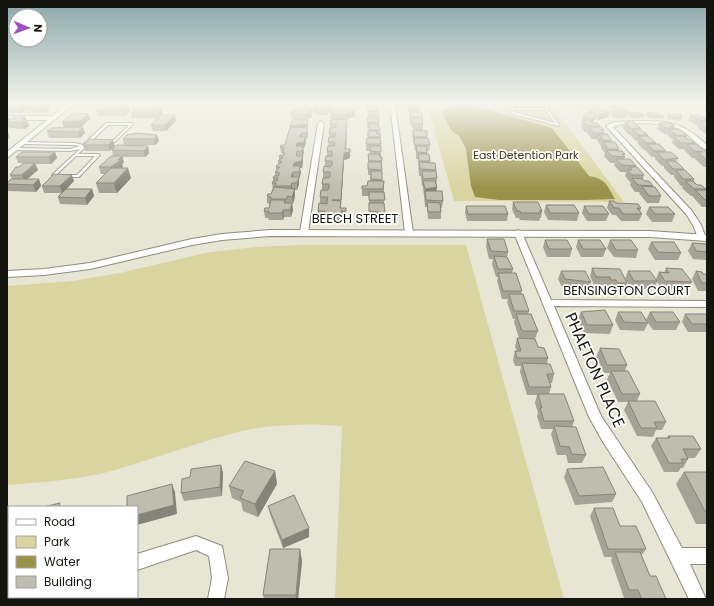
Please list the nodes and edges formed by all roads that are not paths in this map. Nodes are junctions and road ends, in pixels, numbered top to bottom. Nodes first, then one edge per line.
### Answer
1 (36, 132) edge
2 (98, 132) edge
3 (124, 132) edge
4 (320, 132) edge
5 (396, 132) edge
6 (614, 132) edge
7 (687, 132) edge
8 (89, 141) junction
9 (95, 141) edge
10 (102, 141) edge
11 (23, 143) junction
12 (83, 147) junction
13 (707, 148) edge
14 (10, 152) edge
15 (74, 155) junction
16 (304, 232) junction
17 (409, 233) junction
18 (518, 233) junction
19 (704, 238) edge
20 (7, 274) edge
21 (547, 303) junction
22 (707, 304) edge
23 (678, 556) junction
24 (707, 556) edge
25 (138, 562) edge
26 (216, 599) edge
27 (698, 599) edge

1 - 11 street
2 - 8 lane
3 - 10 lane
4 - 16 street
5 - 17 street
6 - 19 street
7 - 13 street
8 - 9 lane
8 - 12 lane
11 - 12 lane
11 - 14 street
12 - 14 lane
12 - 15 lane
15 - 15 lane
16 - 17 street, BEECH STREET
16 - 20 street, BEECH STREET
17 - 18 street, BEECH STREET
18 - 19 street, BEECH STREET
18 - 21 street, PHAETON PLACE
21 - 22 street, BENSINGTON COURT
21 - 23 street, PHAETON PLACE
23 - 24 street
23 - 27 street, PHAETON PLACE
25 - 26 street

